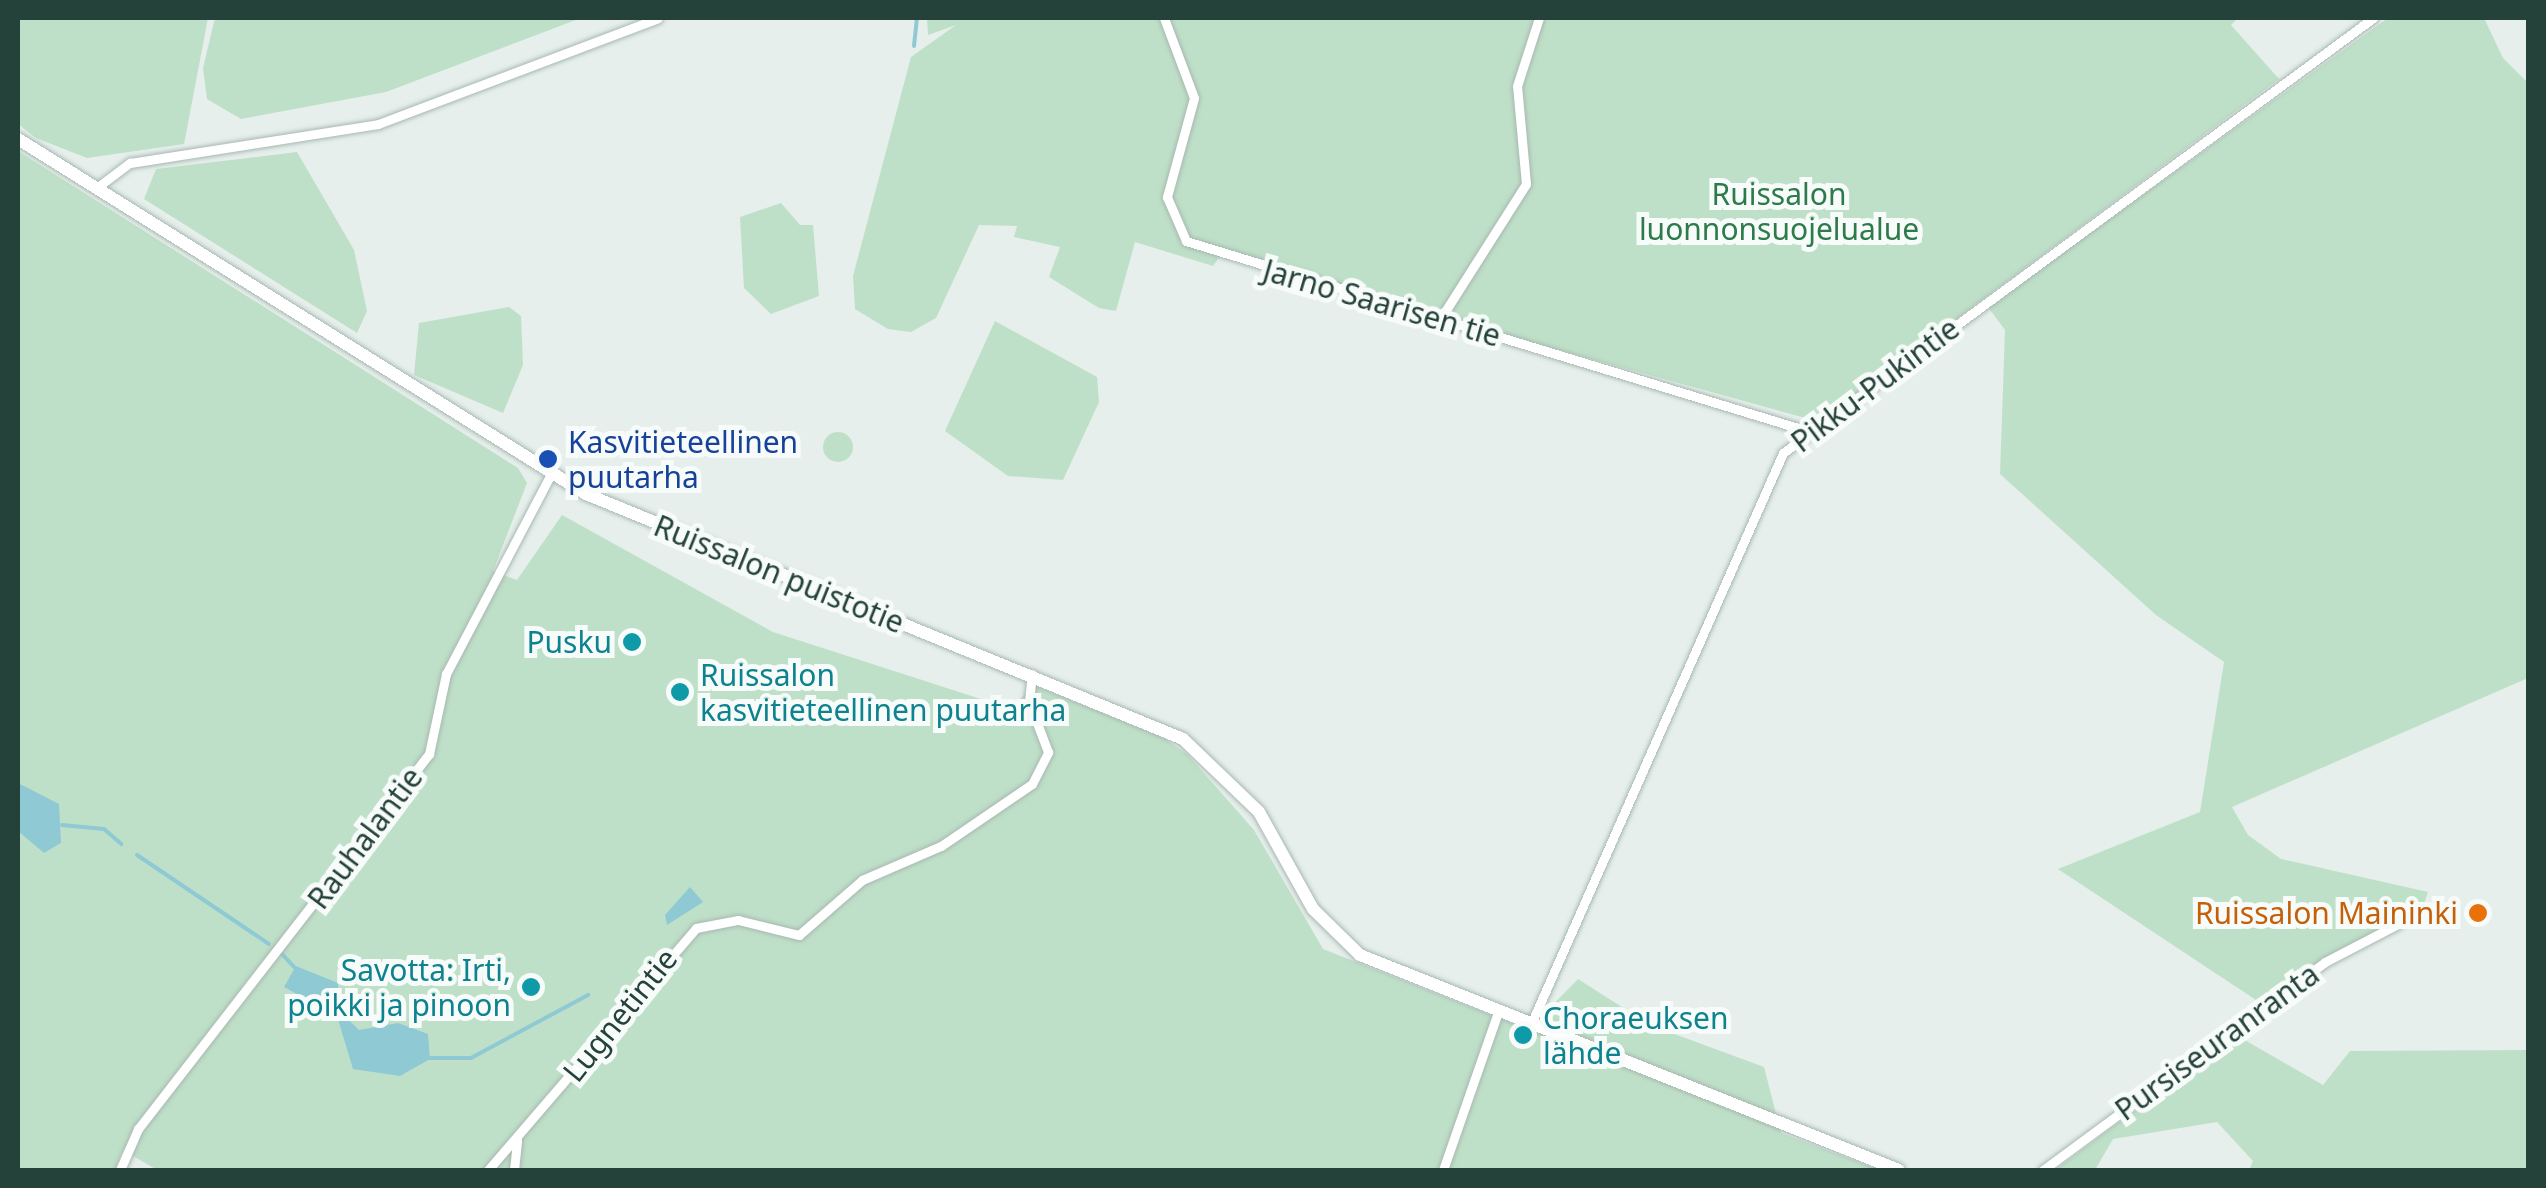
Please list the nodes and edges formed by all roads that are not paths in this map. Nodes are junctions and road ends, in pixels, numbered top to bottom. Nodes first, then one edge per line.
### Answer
1 (658, 18) edge
2 (1164, 18) edge
3 (1539, 18) edge
4 (2373, 18) edge
5 (18, 139) edge
6 (99, 186) junction
7 (1439, 321) junction
8 (1808, 432) junction
9 (552, 474) junction
10 (1032, 674) junction
11 (2398, 924) dead end
12 (1498, 1012) junction
13 (1532, 1024) junction
14 (518, 1138) junction
15 (120, 1170) edge
16 (488, 1170) edge
17 (514, 1170) edge
18 (1444, 1170) edge
19 (1899, 1170) edge
20 (2043, 1170) edge

1 - 6 street
2 - 7 street, Jarno Saarisen tie
3 - 7 street
4 - 8 street, Pikku-Pukintie
5 - 6 street, Ruissalon puistotie
6 - 9 street, Ruissalon puistotie
7 - 8 street, Jarno Saarisen tie
8 - 13 street, Pikku-Pukintie
9 - 10 street, Ruissalon puistotie
9 - 15 street, Rauhalantie
10 - 12 street, Ruissalon puistotie
10 - 14 street, Lugnetintie
11 - 20 street, Pursiseuranranta
12 - 13 street, Ruissalon puistotie
12 - 18 street
13 - 19 street, Ruissalon puistotie
14 - 16 street, Lugnetintie
14 - 17 street

